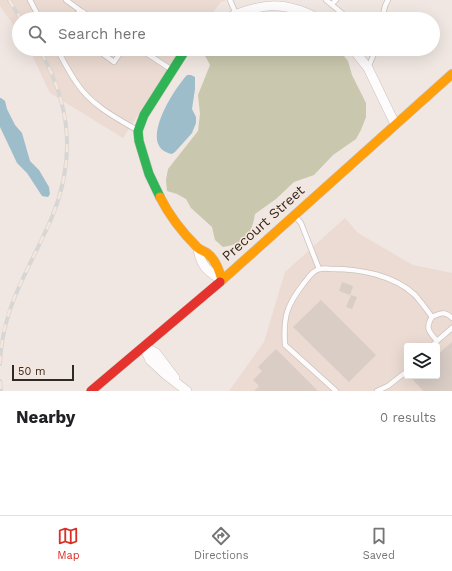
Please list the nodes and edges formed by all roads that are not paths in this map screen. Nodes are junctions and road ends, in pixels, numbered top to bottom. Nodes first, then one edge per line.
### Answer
1 (30, 0) edge
2 (66, 0) edge
3 (230, 0) edge
4 (326, 0) edge
5 (336, 0) edge
6 (388, 0) edge
7 (332, 4) junction
8 (81, 11) edge
9 (36, 12) edge
10 (235, 12) edge
11 (241, 12) edge
12 (307, 12) edge
13 (341, 12) edge
14 (384, 12) edge
15 (61, 56) edge
16 (106, 56) edge
17 (118, 56) edge
18 (151, 56) edge
19 (181, 56) edge
20 (359, 56) edge
21 (373, 56) edge
22 (368, 68) junction
23 (172, 70) junction
24 (452, 74) edge
25 (395, 124) junction
26 (138, 131) junction
27 (294, 214) junction
28 (319, 269) junction
29 (222, 280) junction
30 (432, 317) junction
31 (452, 318) edge
32 (452, 328) edge
33 (437, 341) joint
34 (144, 347) junction
35 (404, 373) edge
36 (184, 388) edge
37 (91, 391) edge
38 (336, 391) edge
39 (377, 391) edge

1 - 9 lane
2 - 8 lane
3 - 10 lane
4 - 7 lane
5 - 7 lane
6 - 14 lane
7 - 13 lane
11 - 12 street
15 - 26 lane
16 - 17 lane
18 - 23 lane
19 - 23 main road
20 - 22 street
21 - 22 lane
22 - 25 street
23 - 26 main road
24 - 25 main road, Precourt Street
25 - 27 main road, Precourt Street
26 - 29 main road
27 - 28 lane
27 - 29 main road, Precourt Street
28 - 30 lane
28 - 38 lane
29 - 34 main road, Precourt Street
30 - 31 lane
30 - 33 lane
32 - 33 lane
34 - 36 street
34 - 37 main road, Precourt Street
35 - 39 lane

